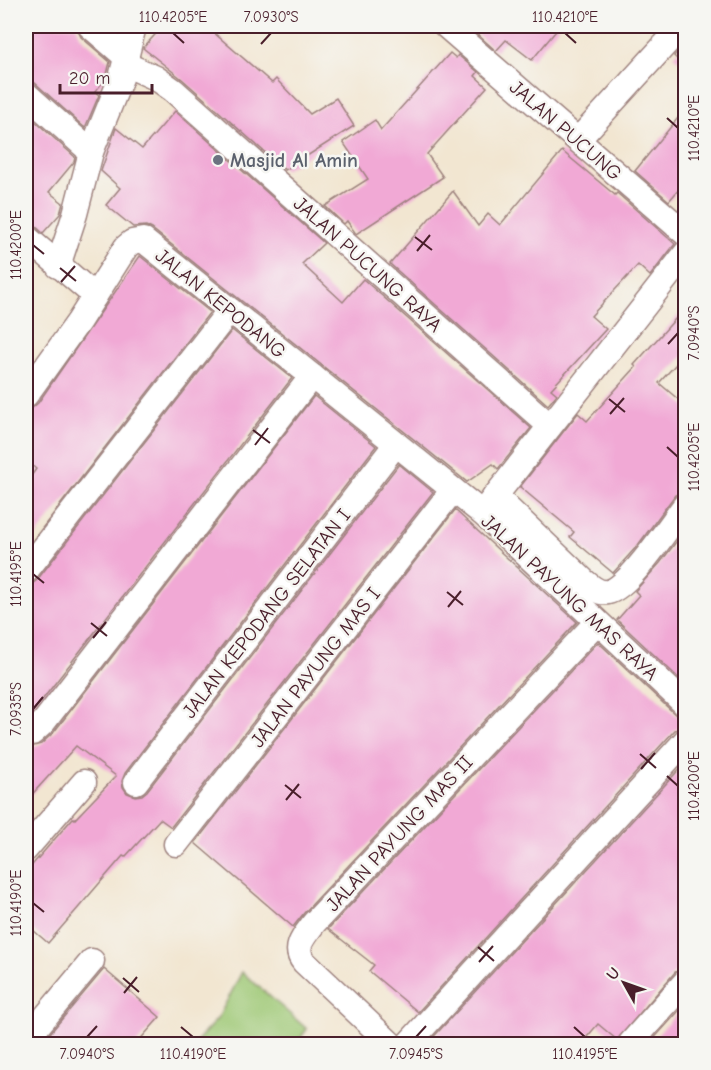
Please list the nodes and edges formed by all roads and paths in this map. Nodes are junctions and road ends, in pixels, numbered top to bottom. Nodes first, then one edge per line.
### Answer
1 (90, 26) edge
2 (135, 26) edge
3 (446, 26) edge
4 (682, 26) edge
5 (129, 63) junction
6 (26, 94) edge
7 (578, 140) junction
8 (91, 152) junction
9 (686, 234) edge
10 (26, 237) edge
11 (686, 253) edge
12 (58, 266) junction
13 (95, 296) junction
14 (230, 310) junction
15 (312, 376) junction
16 (27, 391) edge
17 (550, 426) junction
18 (396, 444) junction
19 (453, 490) junction
20 (686, 504) edge
21 (488, 505) junction
22 (26, 571) edge
23 (597, 622) junction
24 (686, 705) edge
25 (26, 734) edge
26 (686, 740) edge
27 (84, 782) dead end
28 (136, 782) dead end
29 (176, 844) dead end
30 (26, 849) edge
31 (92, 961) dead end
32 (686, 981) edge
33 (26, 1040) edge
34 (391, 1044) edge
35 (408, 1044) edge
36 (630, 1044) edge

1 - 5 street, JALAN PUCUNG RAYA
2 - 5 street
3 - 7 street, JALAN PUCUNG
4 - 7 street
5 - 8 street
5 - 17 street, JALAN PUCUNG RAYA
6 - 8 street
7 - 9 street, JALAN PUCUNG
8 - 12 street
10 - 12 street
11 - 17 street
12 - 13 street
13 - 14 street, JALAN KEPODANG
13 - 16 street, JALAN KEPODANG
14 - 15 street, JALAN KEPODANG
14 - 22 street
15 - 18 street, JALAN KEPODANG
15 - 25 street
17 - 21 street
18 - 19 street, JALAN KEPODANG
18 - 28 street, JALAN KEPODANG SELATAN I
19 - 21 street, JALAN PAYUNG MAS RAYA
19 - 29 street, JALAN PAYUNG MAS I
20 - 21 street
21 - 23 street, JALAN PAYUNG MAS RAYA
23 - 24 street, JALAN PAYUNG MAS RAYA
23 - 34 street, JALAN PAYUNG MAS II
26 - 35 street
27 - 30 street
31 - 33 street
32 - 36 street

